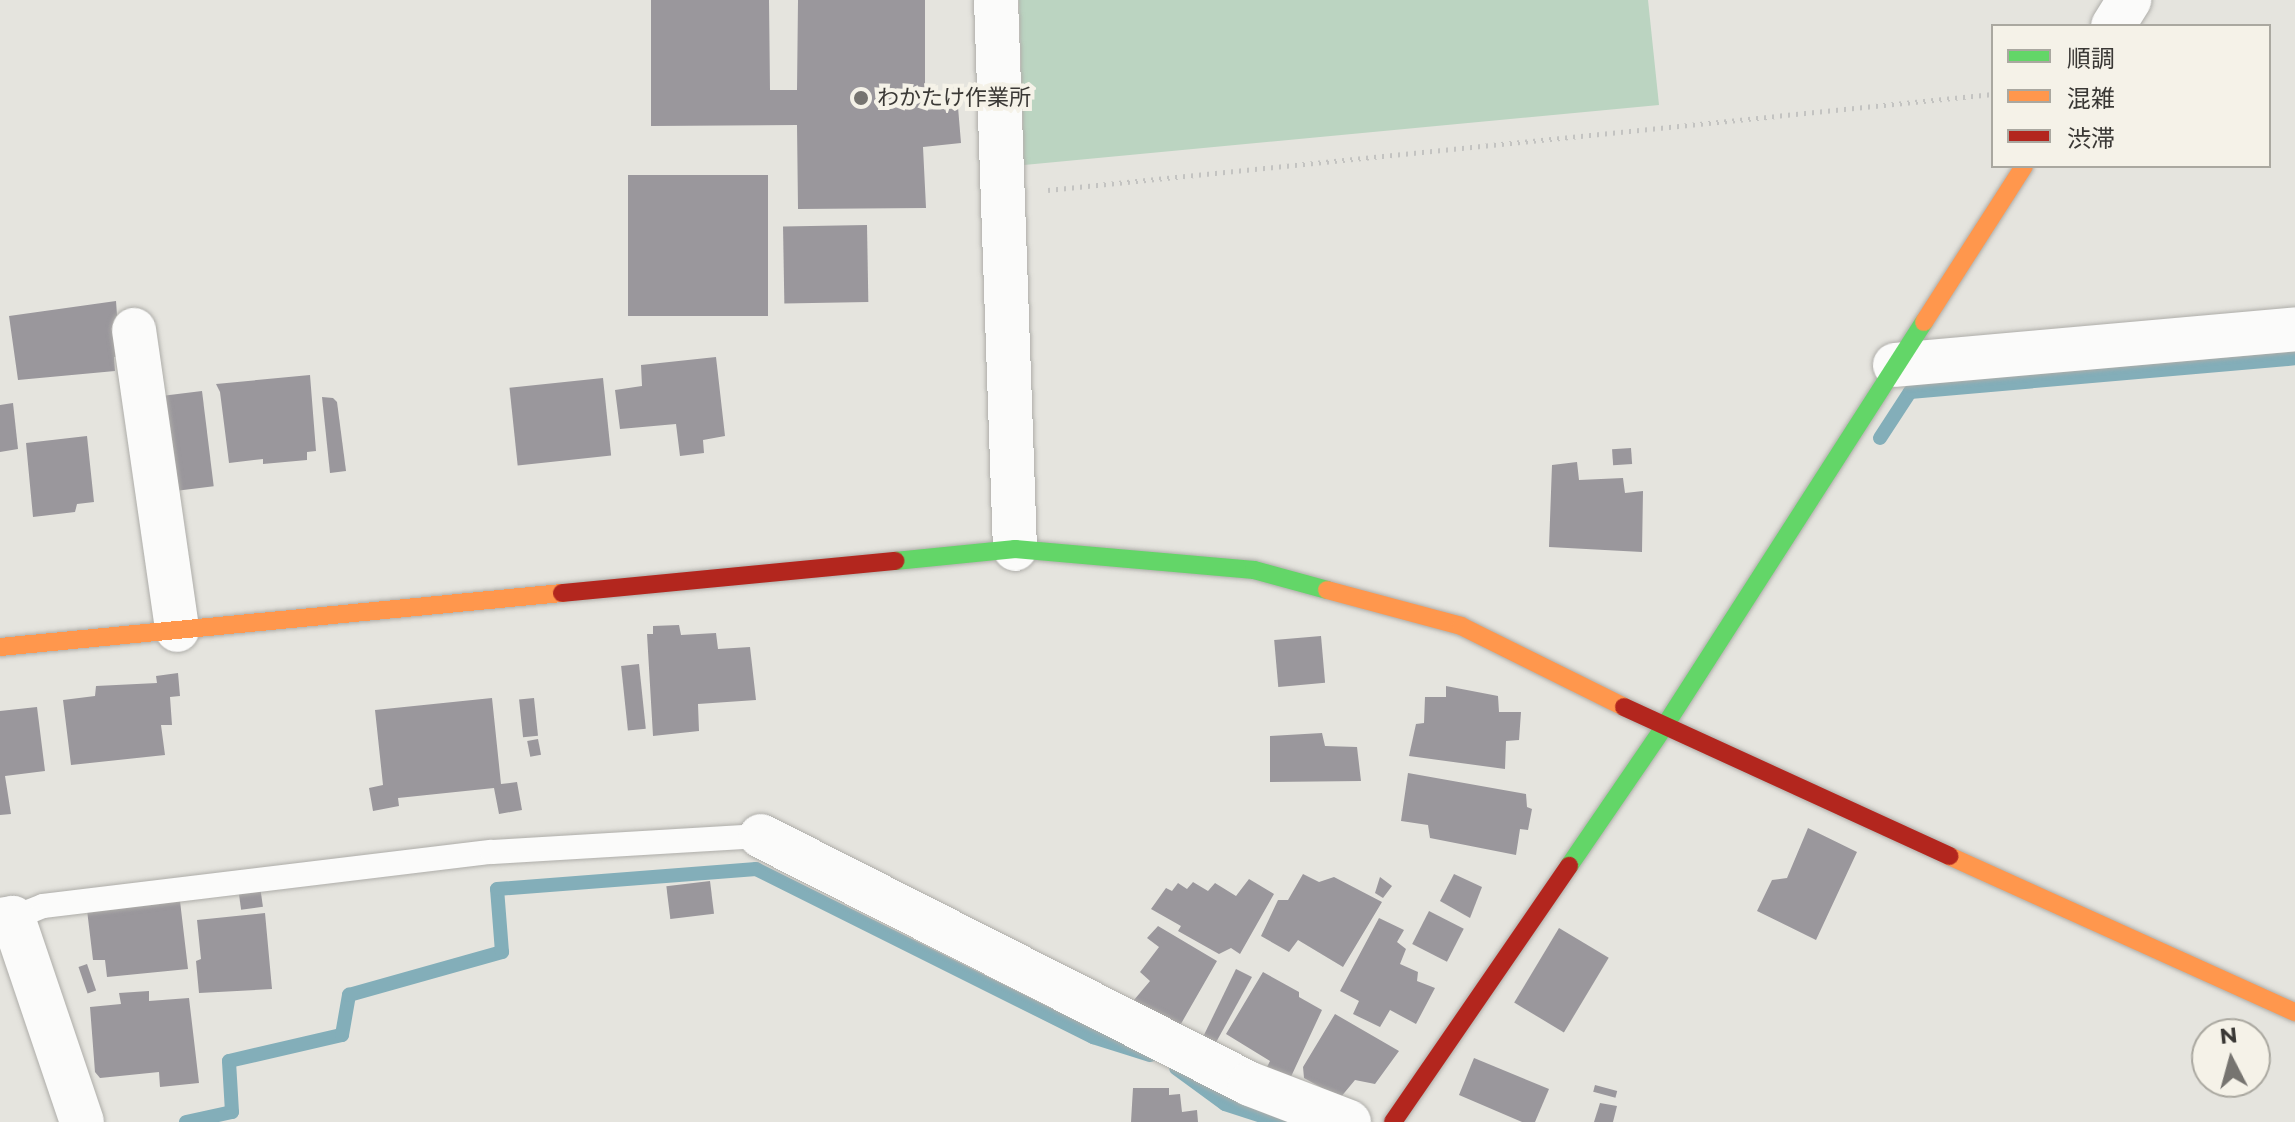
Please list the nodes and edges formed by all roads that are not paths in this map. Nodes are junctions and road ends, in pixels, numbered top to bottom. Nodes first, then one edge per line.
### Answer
1 (996, 0) edge
2 (2129, 0) edge
3 (2114, 24) edge
4 (2023, 168) edge
5 (2295, 329) edge
6 (134, 330) dead end
7 (1895, 365) junction
8 (1015, 549) junction
9 (177, 630) junction
10 (0, 647) edge
11 (1664, 727) junction
12 (761, 836) joint
13 (6, 919) edge
14 (2295, 1012) edge
15 (82, 1122) edge
16 (1349, 1122) edge
17 (1393, 1122) edge

1 - 8 street
2 - 3 street
4 - 7 street
5 - 7 street
6 - 9 street
7 - 11 street
8 - 9 street
8 - 11 street
9 - 10 street
11 - 14 street
11 - 17 street
12 - 13 lane
12 - 16 street
13 - 15 street

